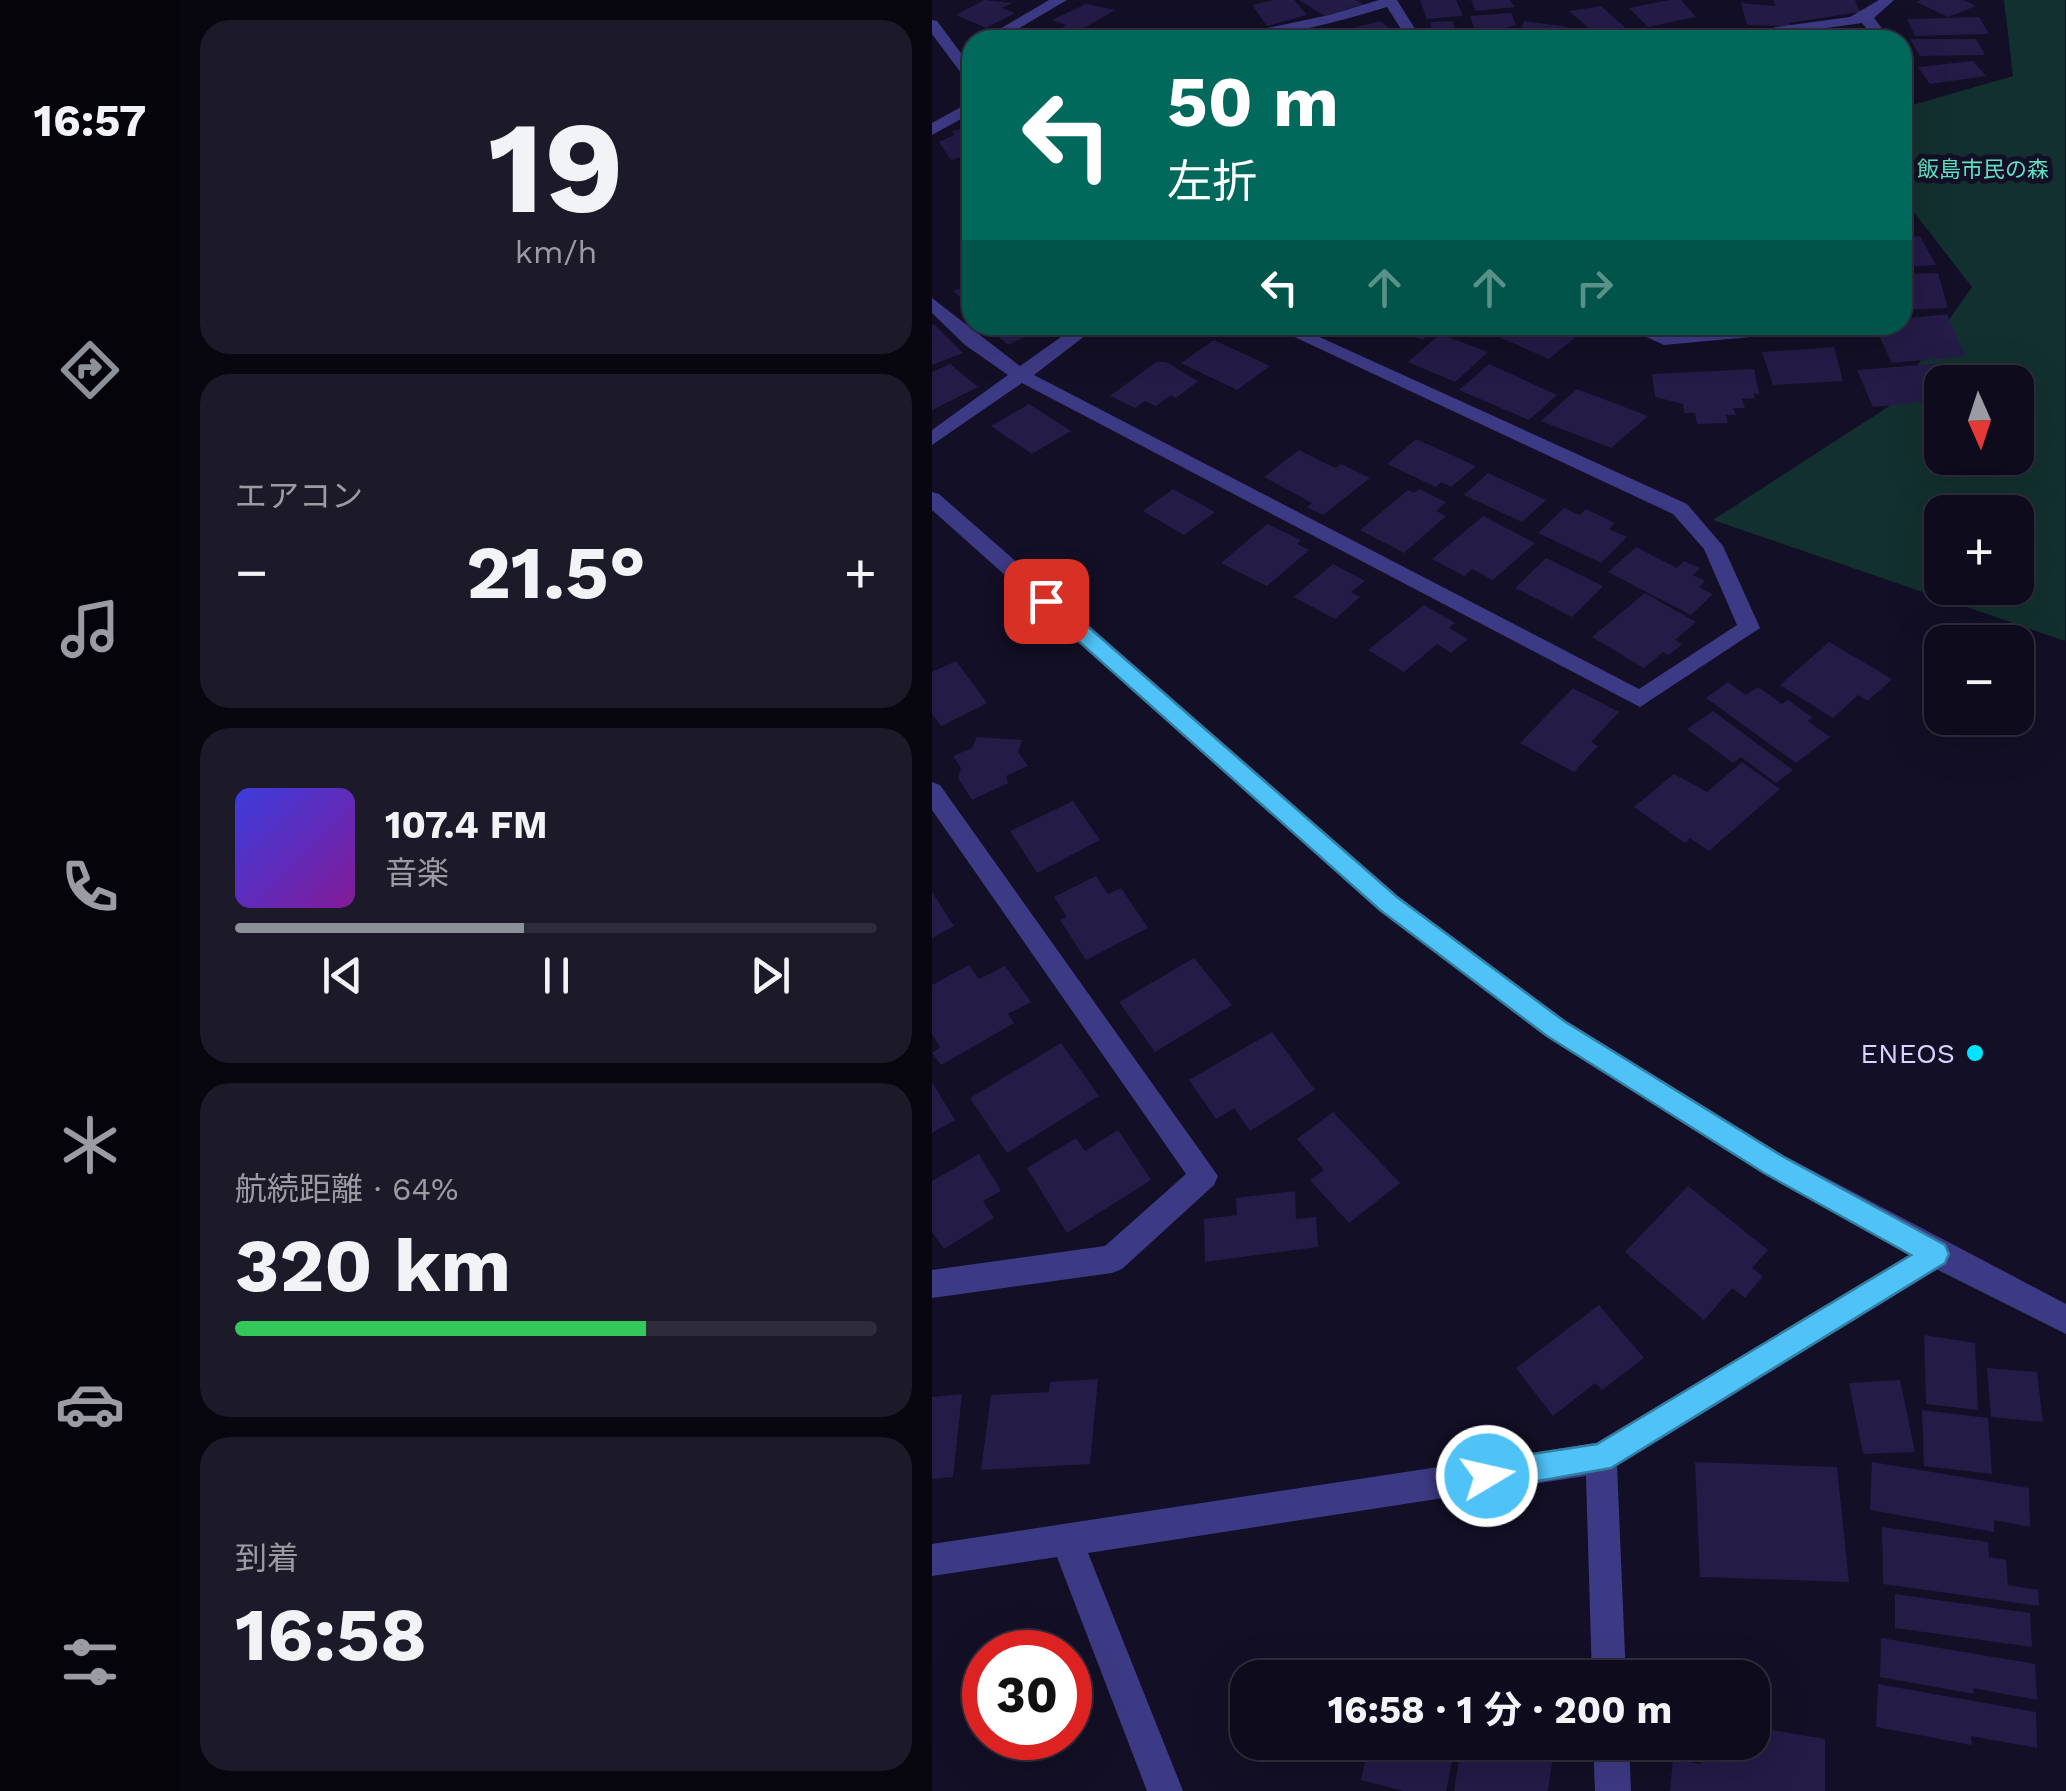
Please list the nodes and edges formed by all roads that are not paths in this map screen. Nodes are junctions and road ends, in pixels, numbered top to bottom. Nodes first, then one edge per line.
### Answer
1 (1060, 0) edge
2 (1887, 0) edge
3 (1383, 2) edge
4 (1867, 19) junction
5 (932, 24) edge
6 (1006, 30) edge
7 (1261, 30) edge
8 (1407, 30) edge
9 (1784, 30) edge
10 (1876, 30) edge
11 (962, 54) edge
12 (957, 57) junction
13 (962, 64) edge
14 (962, 112) edge
15 (932, 130) edge
16 (932, 304) edge
17 (962, 331) edge
18 (966, 335) edge
19 (1076, 335) edge
20 (1300, 335) edge
21 (1654, 335) edge
22 (1710, 335) edge
23 (1020, 375) junction
24 (932, 439) edge
25 (932, 499) edge
26 (932, 791) edge
27 (1936, 1254) junction
28 (932, 1284) edge
29 (2066, 1320) edge
30 (1601, 1458) junction
31 (1067, 1541) junction
32 (932, 1560) edge
33 (1608, 1660) edge
34 (1612, 1760) edge
35 (1164, 1791) edge
36 (1613, 1791) edge

1 - 6 street
2 - 4 street
3 - 7 street
3 - 8 street
4 - 9 street
4 - 10 street
5 - 12 street
11 - 12 street
12 - 13 street
14 - 15 street
16 - 17 street
18 - 23 street
19 - 23 street
20 - 23 street
21 - 22 street
23 - 24 street
25 - 27 street
26 - 28 street
27 - 29 street
27 - 30 street
30 - 31 street
30 - 33 street
31 - 32 street
31 - 35 street
34 - 36 street

